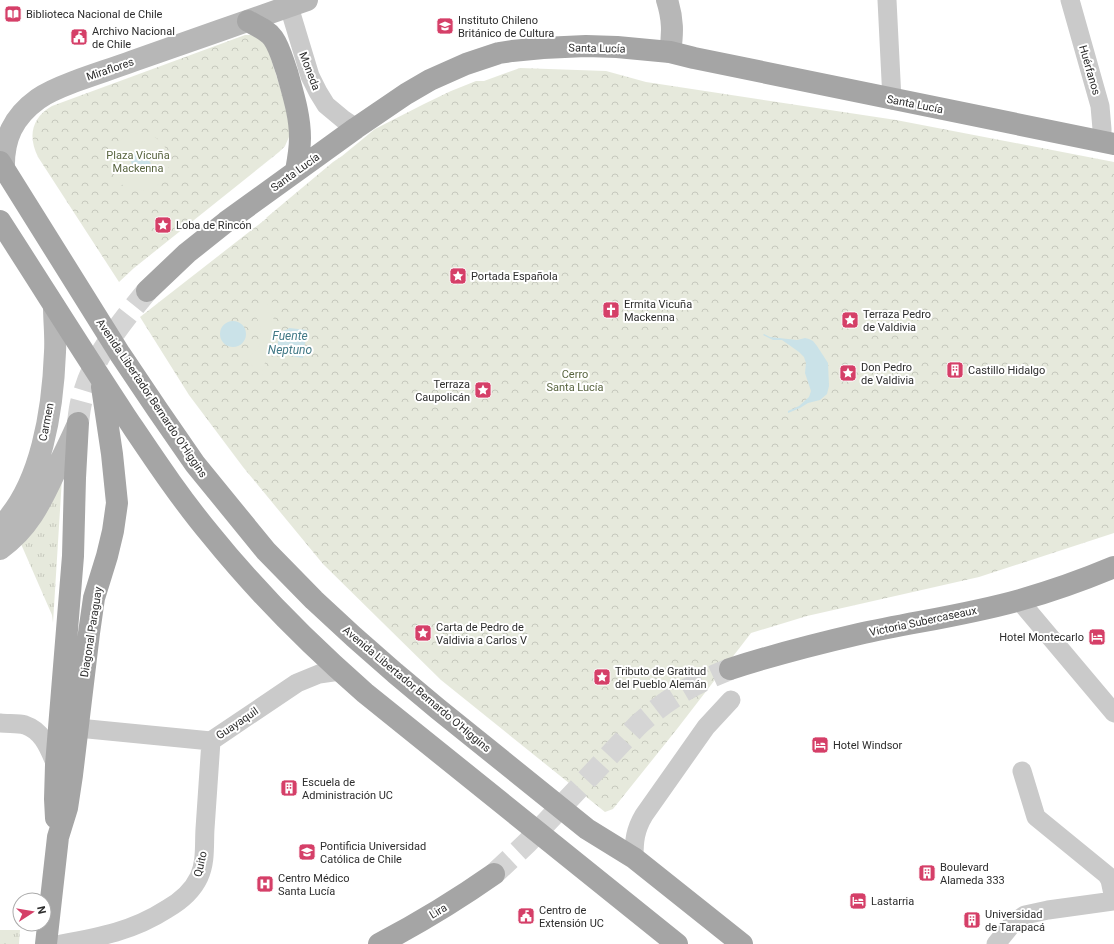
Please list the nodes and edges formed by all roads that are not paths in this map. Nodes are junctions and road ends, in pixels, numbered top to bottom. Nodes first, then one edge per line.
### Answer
1 (667, 0) edge
2 (887, 0) edge
3 (1070, 0) edge
4 (294, 2) edge
5 (248, 21) junction
6 (670, 52) junction
7 (892, 100) junction
8 (356, 128) junction
9 (1108, 143) edge
10 (2, 166) edge
11 (296, 171) junction
12 (0, 221) edge
13 (147, 291) tunnel mouth
14 (54, 306) junction
15 (101, 380) junction
16 (0, 527) edge
17 (0, 549) edge
18 (1114, 567) edge
19 (1020, 600) junction
20 (730, 669) tunnel mouth
21 (340, 671) junction
22 (731, 700) dead end
23 (1114, 713) edge
24 (0, 723) edge
25 (78, 728) junction
26 (211, 741) junction
27 (56, 765) junction
28 (1022, 771) dead end
29 (58, 837) junction
30 (634, 858) junction
31 (494, 874) tunnel mouth
32 (1114, 900) edge
33 (46, 944) edge
34 (61, 944) edge
35 (379, 944) edge
36 (677, 944) edge
37 (742, 944) edge
38 (996, 944) edge

1 - 6 main road
2 - 7 street
3 - 9 street, Huérfanos
4 - 5 main road, Miraflores
4 - 8 street, Moneda
5 - 10 main road, Miraflores
5 - 11 main road
6 - 7 main road, Santa Lucía
6 - 8 main road, Santa Lucía
7 - 9 main road, Santa Lucía
8 - 11 main road, Santa Lucía
10 - 30 main road, Avenida Libertador Bernardo O'Higgins
11 - 13 main road, Santa Lucía
12 - 14 main road
14 - 15 main road
14 - 16 main road, Carmen
15 - 21 main road
15 - 25 main road, Diagonal Paraguay
17 - 27 main road, Diagonal Paraguay
18 - 19 main road, Victoria Subercaseaux
19 - 20 main road, Victoria Subercaseaux
19 - 23 street
21 - 26 street, Guayaquil
21 - 36 main road
22 - 30 street
24 - 27 street
25 - 26 street, Guayaquil
25 - 29 main road, Diagonal Paraguay
26 - 34 street, Quito
27 - 29 main road, Diagonal Paraguay
28 - 32 street
29 - 33 main road, Diagonal Paraguay
30 - 37 main road, Avenida Libertador Bernardo O'Higgins
31 - 35 main road, Lira
32 - 38 street

